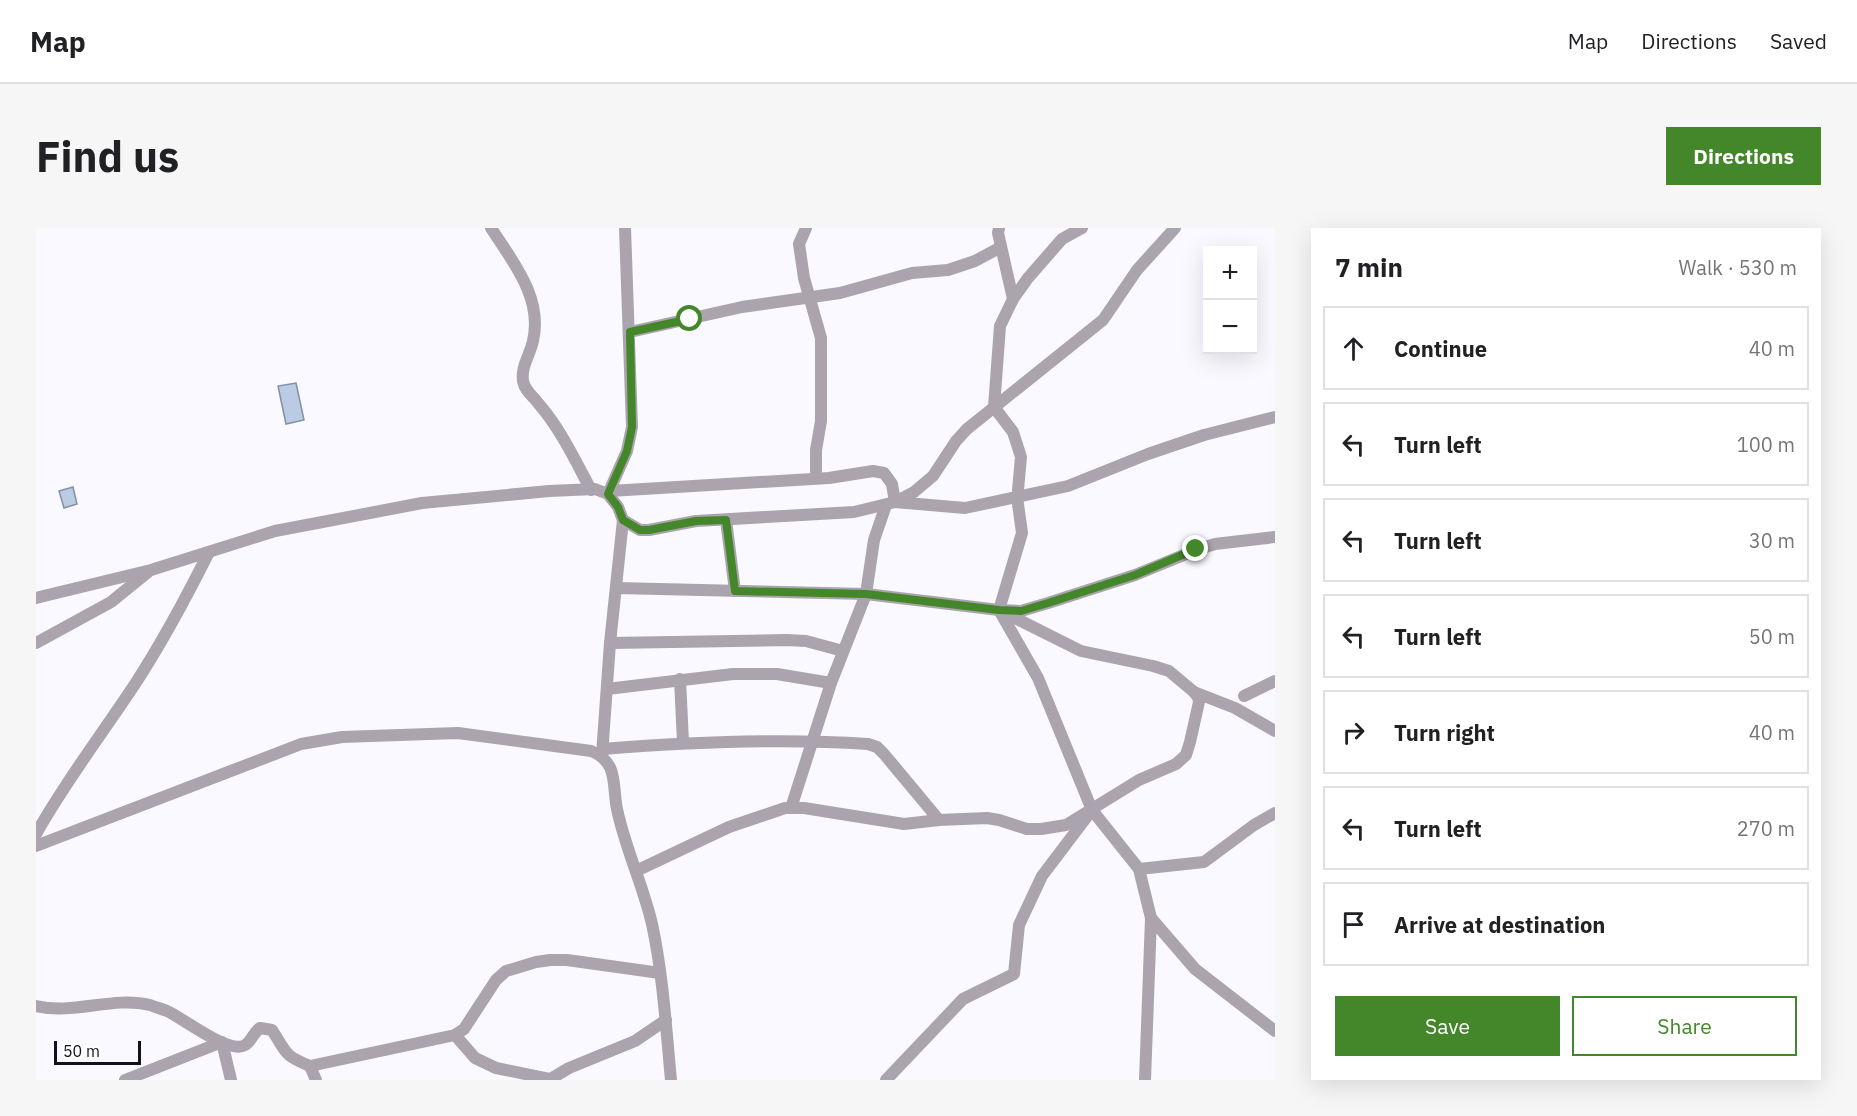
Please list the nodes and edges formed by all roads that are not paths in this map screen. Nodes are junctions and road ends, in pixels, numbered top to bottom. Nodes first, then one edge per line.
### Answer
1 (491, 228) edge
2 (625, 228) edge
3 (806, 228) edge
4 (999, 228) edge
5 (1082, 228) edge
6 (1175, 228) edge
7 (1001, 247) junction
8 (810, 297) junction
9 (1013, 299) junction
10 (630, 332) junction
11 (994, 407) junction
12 (1275, 417) edge
13 (816, 471) dead end
14 (591, 490) junction
15 (609, 493) junction
16 (1018, 494) junction
17 (890, 504) junction
18 (623, 520) junction
19 (726, 520) junction
20 (1275, 537) edge
21 (209, 552) junction
22 (151, 570) junction
23 (616, 588) junction
24 (735, 591) junction
25 (866, 594) junction
26 (36, 598) edge
27 (999, 610) junction
28 (36, 643) edge
29 (610, 643) junction
30 (843, 651) junction
31 (680, 679) junction
32 (1275, 681) edge
33 (831, 683) junction
34 (606, 689) junction
35 (1194, 692) junction
36 (1244, 696) dead end
37 (1275, 731) edge
38 (813, 740) junction
39 (683, 742) junction
40 (602, 752) junction
41 (791, 808) junction
42 (1092, 810) junction
43 (1275, 813) edge
44 (939, 820) junction
45 (36, 834) edge
46 (36, 846) edge
47 (1139, 869) junction
48 (636, 871) junction
49 (1151, 918) junction
50 (660, 973) junction
51 (36, 1006) edge
52 (666, 1020) junction
53 (1275, 1031) edge
54 (455, 1035) junction
55 (222, 1042) junction
56 (310, 1066) junction
57 (551, 1079) edge
58 (125, 1080) edge
59 (231, 1080) edge
60 (316, 1080) edge
61 (671, 1080) edge
62 (886, 1080) edge
63 (1145, 1080) edge

1 - 14 street
2 - 10 street
3 - 8 street
4 - 7 street
5 - 9 street
6 - 11 street
7 - 8 street
7 - 9 street
8 - 10 street
8 - 13 street
9 - 11 street
10 - 15 street
11 - 16 street
11 - 17 street
12 - 16 street
14 - 15 street
14 - 21 street
15 - 17 street
15 - 18 street
16 - 17 street
16 - 27 street
17 - 19 street
17 - 25 street
18 - 19 street
18 - 23 street
19 - 24 street
20 - 27 street
21 - 22 street
21 - 45 street
22 - 26 street
22 - 28 street
23 - 24 street
23 - 29 street
24 - 25 street
25 - 27 street
25 - 30 street
27 - 35 street
27 - 42 street
29 - 30 street
29 - 34 street
30 - 33 street
31 - 33 street
31 - 34 street
31 - 39 street
32 - 36 street
33 - 38 street
34 - 40 street
35 - 37 street
35 - 42 street
38 - 39 street
38 - 41 street
38 - 44 street
39 - 40 street
40 - 46 street
40 - 48 street
41 - 44 street
41 - 48 street
42 - 44 street
42 - 47 street
42 - 62 street
43 - 47 street
47 - 49 street
48 - 50 street
49 - 53 street
49 - 63 street
50 - 52 street
50 - 54 street
51 - 55 street
52 - 57 street
52 - 61 street
54 - 56 street
54 - 57 street
55 - 56 street
55 - 58 street
55 - 59 street
56 - 60 street

